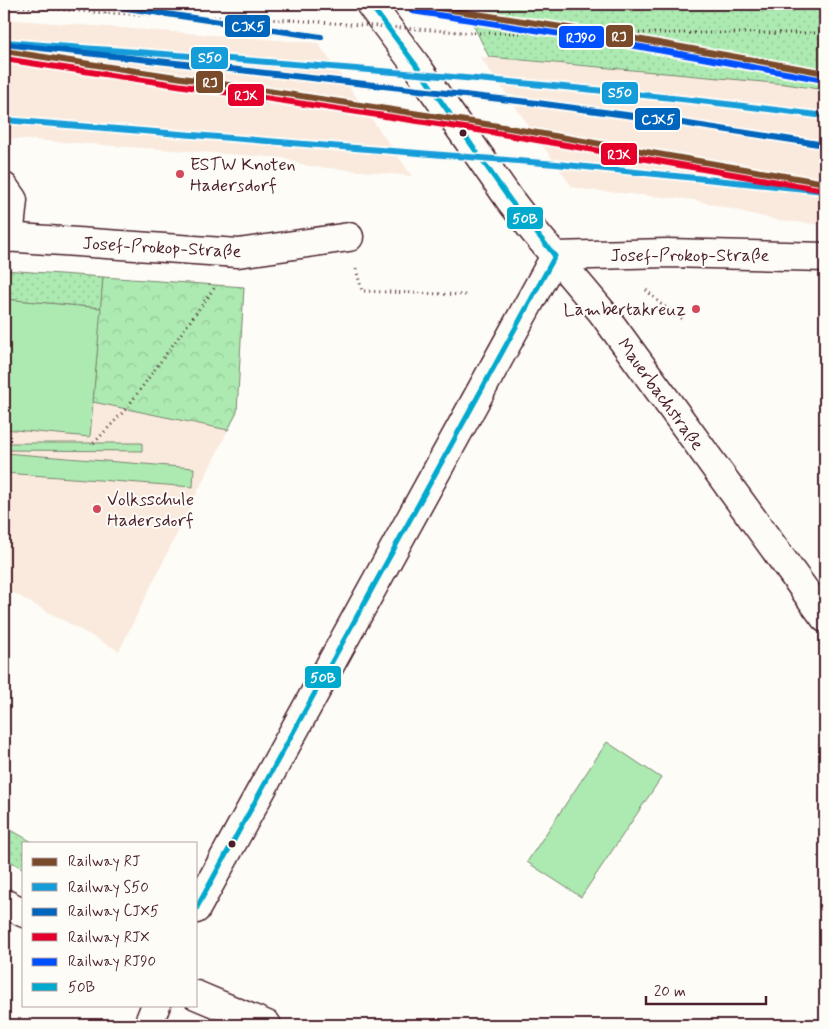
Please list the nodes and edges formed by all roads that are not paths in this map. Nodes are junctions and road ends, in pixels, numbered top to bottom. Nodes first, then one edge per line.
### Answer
1 (370, 4) edge
2 (4, 187) edge
3 (349, 237) road end
4 (6, 238) edge
5 (555, 256) junction
6 (825, 257) edge
7 (825, 618) edge
8 (4, 903) edge
9 (198, 905) edge
10 (22, 912) edge
11 (198, 995) edge
12 (156, 1006) edge
13 (148, 1025) edge
14 (267, 1025) edge

1 - 5 main road, Mauerbachstraße
2 - 4 main road
3 - 4 main road, Josef-Prokop-Straße
5 - 6 main road, Josef-Prokop-Straße
5 - 7 main road, Mauerbachstraße
5 - 9 main road
8 - 10 main road
11 - 14 main road
12 - 13 main road

